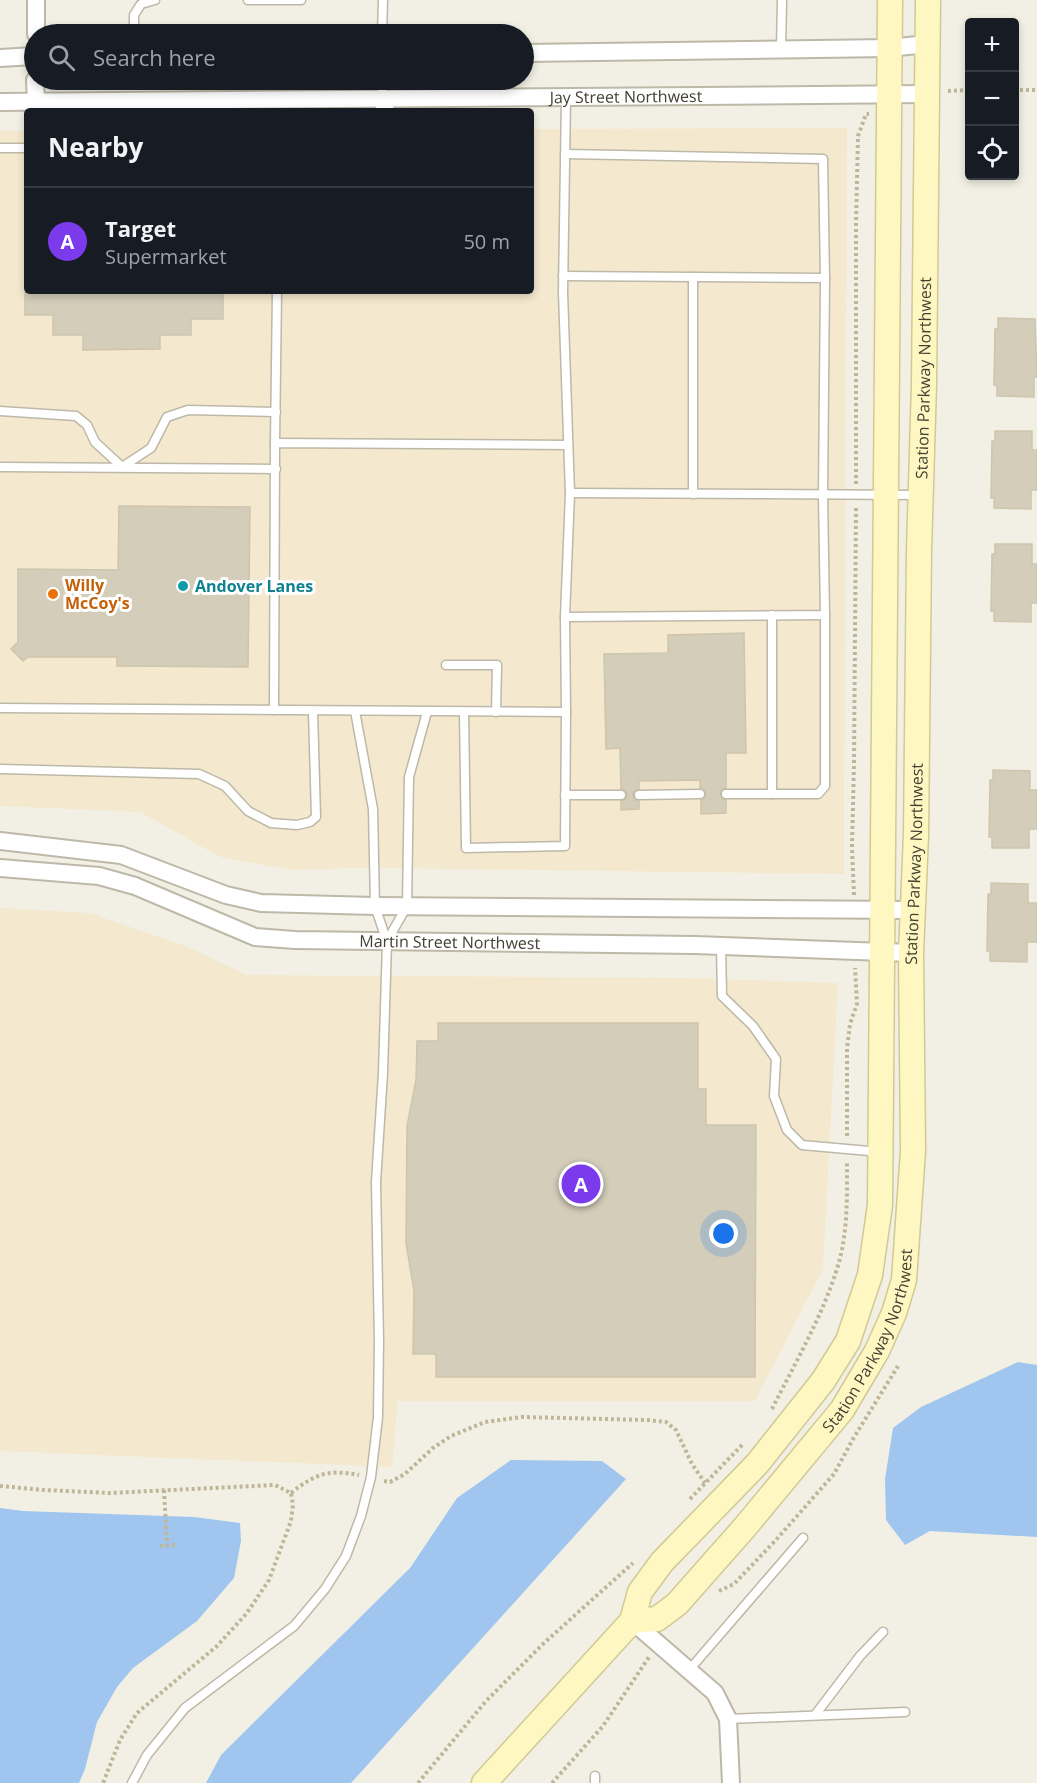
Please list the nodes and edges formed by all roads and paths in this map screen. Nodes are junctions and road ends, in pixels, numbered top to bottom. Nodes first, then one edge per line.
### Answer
1 (36, 0) edge
2 (155, 0) edge
3 (248, 0) edge
4 (302, 0) edge
5 (383, 0) edge
6 (782, 0) edge
7 (890, 0) edge
8 (928, 0) edge
9 (36, 24) edge
10 (134, 24) edge
11 (382, 24) edge
12 (927, 44) junction
13 (889, 48) junction
14 (781, 49) junction
15 (534, 53) edge
16 (24, 57) edge
17 (0, 58) edge
18 (35, 90) edge
19 (383, 90) edge
20 (965, 90) edge
21 (1019, 90) edge
22 (1037, 90) edge
23 (888, 93) junction
24 (932, 93) junction
25 (566, 97) junction
26 (0, 102) edge
27 (36, 102) junction
28 (384, 107) edge
29 (866, 114) dead end
30 (24, 147) edge
31 (0, 148) edge
32 (565, 154) junction
33 (563, 276) junction
34 (693, 277) junction
35 (825, 278) junction
36 (277, 294) edge
37 (0, 411) edge
38 (276, 412) junction
39 (276, 443) junction
40 (568, 445) junction
41 (0, 467) edge
42 (122, 467) junction
43 (276, 469) junction
44 (570, 494) junction
45 (693, 494) junction
46 (824, 495) junction
47 (856, 495) junction
48 (887, 495) junction
49 (920, 495) junction
50 (772, 615) junction
51 (825, 615) junction
52 (565, 616) junction
53 (446, 665) dead end
54 (0, 708) edge
55 (274, 710) junction
56 (314, 711) junction
57 (355, 711) junction
58 (427, 712) junction
59 (464, 712) junction
60 (496, 712) junction
61 (566, 712) junction
62 (0, 769) edge
63 (700, 794) dead end
64 (726, 794) dead end
65 (772, 794) junction
66 (565, 795) junction
67 (621, 795) dead end
68 (639, 795) dead end
69 (0, 841) edge
70 (0, 868) edge
71 (375, 906) junction
72 (407, 906) junction
73 (856, 910) junction
74 (883, 910) junction
75 (912, 910) junction
76 (387, 942) junction
77 (721, 946) junction
78 (855, 952) junction
79 (882, 952) junction
80 (910, 953) junction
81 (847, 1149) junction
82 (913, 1151) junction
83 (880, 1152) junction
84 (771, 1411) dead end
85 (750, 1437) dead end
86 (371, 1477) junction
87 (705, 1483) junction
88 (0, 1486) edge
89 (164, 1490) junction
90 (291, 1493) junction
91 (690, 1500) dead end
92 (803, 1538) dead end
93 (176, 1545) dead end
94 (160, 1546) dead end
95 (167, 1546) junction
96 (633, 1563) dead end
97 (632, 1621) junction
98 (884, 1632) dead end
99 (690, 1669) junction
100 (905, 1712) dead end
101 (815, 1715) junction
102 (728, 1719) junction
103 (103, 1783) edge
104 (132, 1783) edge
105 (418, 1783) edge
106 (484, 1783) edge
107 (731, 1783) edge

1 - 9 street
2 - 10 lane
3 - 4 lane
5 - 11 lane
6 - 14 lane
7 - 13 street, Station Parkway Northwest
8 - 12 street, Station Parkway Northwest
12 - 13 street
12 - 24 street, Station Parkway Northwest
13 - 14 street
13 - 23 street, Station Parkway Northwest
14 - 15 street
16 - 17 street
18 - 27 street
19 - 28 lane
20 - 24 path
21 - 22 path
23 - 24 street, Jay Street Northwest
23 - 25 street, Jay Street Northwest
23 - 48 street, Station Parkway Northwest
24 - 49 street, Station Parkway Northwest
25 - 28 street, Jay Street Northwest
25 - 32 lane
26 - 27 street, Jay Street Northwest
27 - 28 street, Jay Street Northwest
29 - 47 path
30 - 31 lane
32 - 33 lane
32 - 35 lane
33 - 34 lane
33 - 40 lane
34 - 35 lane
34 - 45 lane
35 - 46 lane
36 - 38 lane
37 - 42 lane
38 - 39 lane
38 - 42 lane
39 - 40 lane
39 - 43 lane
40 - 44 lane
41 - 42 lane
42 - 43 lane
43 - 55 lane
44 - 45 lane
44 - 52 lane
45 - 46 lane
46 - 47 lane
46 - 51 lane
47 - 48 lane
47 - 73 path
48 - 49 lane
48 - 74 street, Station Parkway Northwest
49 - 75 street, Station Parkway Northwest
50 - 51 lane
50 - 52 lane
50 - 65 lane
51 - 65 lane
52 - 61 lane
53 - 60 lane
54 - 55 lane
55 - 56 lane
56 - 57 lane
56 - 62 lane
57 - 58 lane
57 - 71 lane
58 - 59 lane
58 - 72 lane
59 - 60 lane
59 - 66 lane
60 - 61 lane
61 - 66 lane
63 - 68 lane
64 - 65 lane
66 - 67 lane
69 - 71 street
70 - 76 street, Martin Street Northwest
71 - 72 street
71 - 76 lane
72 - 73 street
72 - 76 lane
73 - 74 street
74 - 75 street
74 - 79 street, Station Parkway Northwest
75 - 80 street, Station Parkway Northwest
76 - 77 street, Martin Street Northwest
76 - 86 lane
77 - 78 street, Martin Street Northwest
77 - 81 lane
78 - 79 street, Martin Street Northwest
78 - 81 path
79 - 80 street, Martin Street Northwest
79 - 83 street, Station Parkway Northwest
80 - 82 street, Station Parkway Northwest
81 - 83 lane
81 - 84 path
82 - 83 street
82 - 97 street, Station Parkway Northwest
83 - 97 street, Station Parkway Northwest
85 - 87 path
86 - 87 path
86 - 90 path
86 - 104 lane
87 - 91 path
88 - 89 path
89 - 90 path
89 - 95 path
90 - 103 path
92 - 99 lane
93 - 95 path
94 - 95 path
96 - 105 path
97 - 99 street
97 - 106 street, Station Parkway Northwest
98 - 101 lane
99 - 102 street
100 - 101 lane
101 - 102 lane
102 - 107 street

